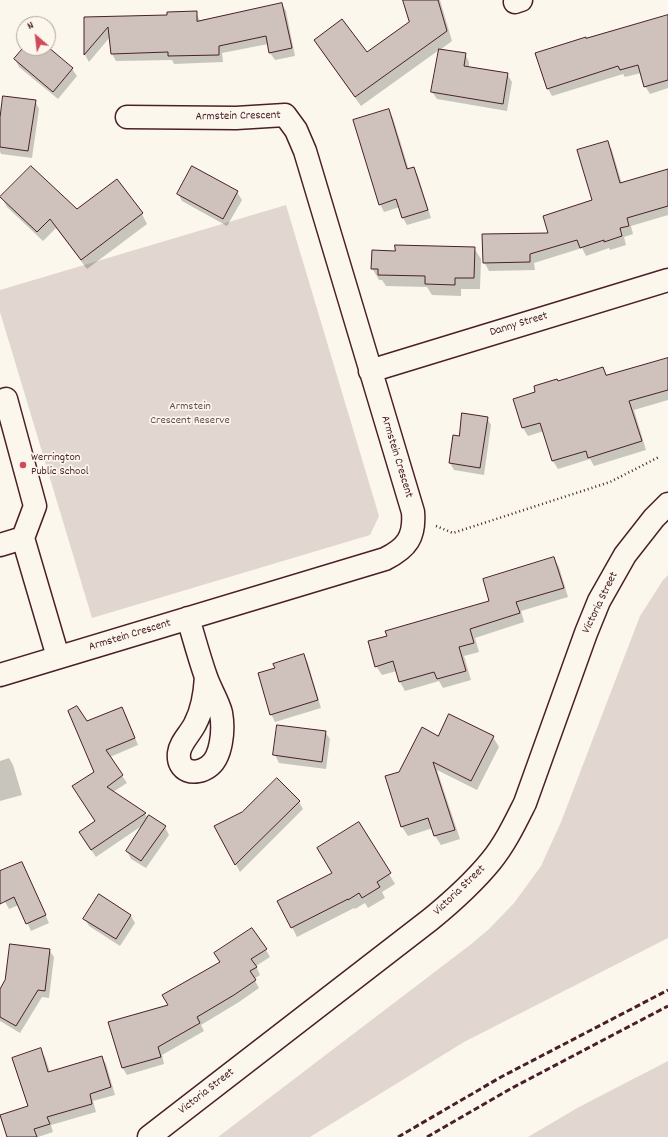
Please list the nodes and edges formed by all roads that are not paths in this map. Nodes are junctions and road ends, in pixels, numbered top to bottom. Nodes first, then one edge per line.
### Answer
1 (127, 117) dead end
2 (668, 280) edge
3 (370, 371) junction
4 (6, 400) dead end
5 (668, 504) edge
6 (22, 538) junction
7 (0, 545) edge
8 (188, 618) junction
9 (58, 657) junction
10 (0, 675) edge
11 (206, 677) dead end
12 (149, 1137) edge

1 - 3 street, Armstein Crescent
2 - 3 street, Danny Street
3 - 8 street, Armstein Crescent
4 - 6 street
5 - 12 street, Victoria Street
6 - 7 street
6 - 9 street
8 - 9 street, Armstein Crescent
8 - 11 street
9 - 10 street, Armstein Crescent

